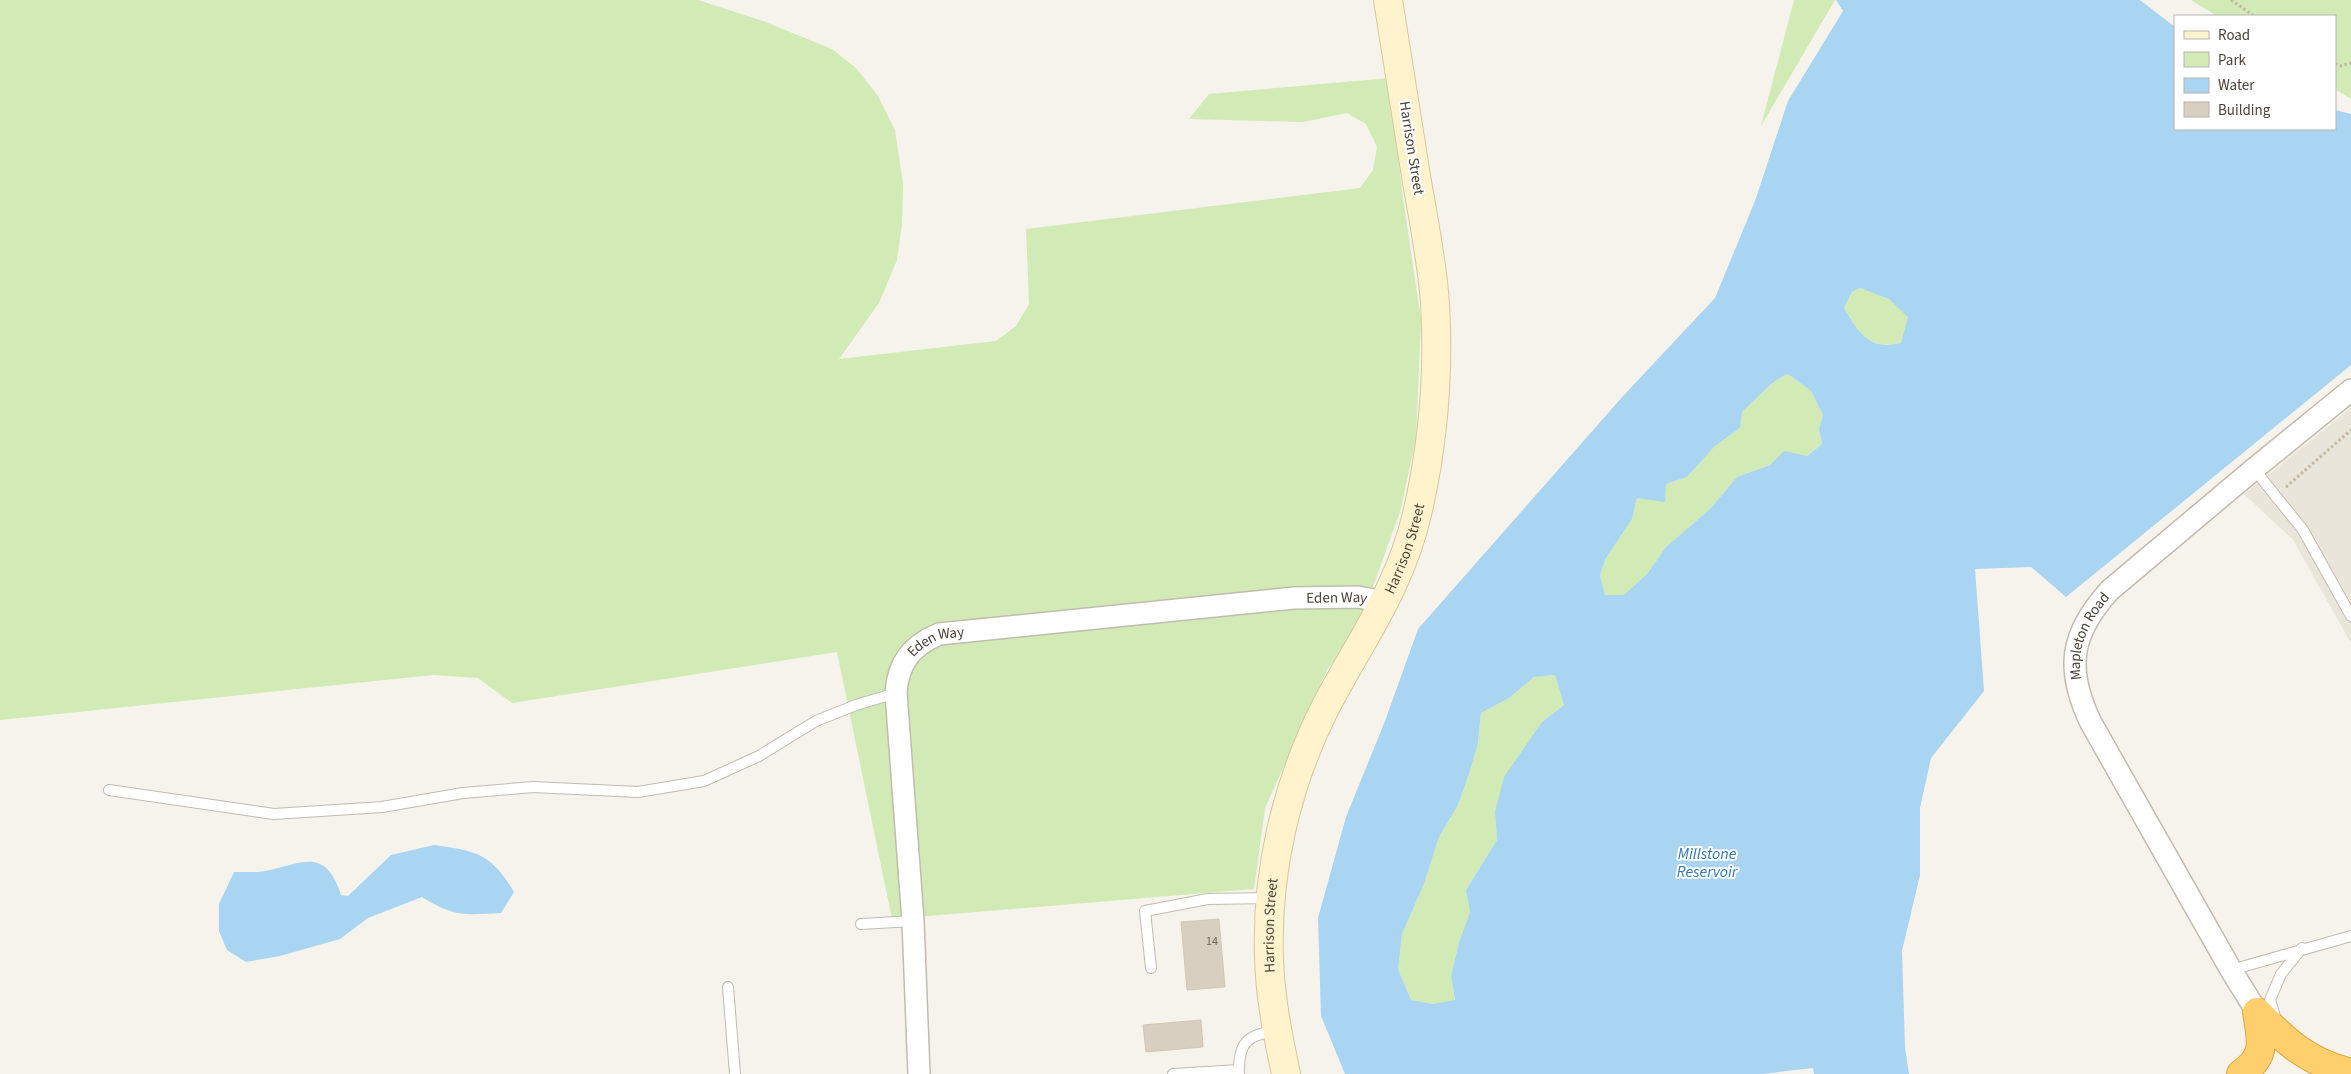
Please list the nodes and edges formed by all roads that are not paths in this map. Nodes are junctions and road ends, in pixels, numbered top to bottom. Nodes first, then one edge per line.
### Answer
1 (1388, 0) edge
2 (2351, 390) edge
3 (2254, 469) junction
4 (1385, 602) junction
5 (2351, 616) edge
6 (896, 693) junction
7 (109, 790) dead end
8 (1271, 898) junction
9 (913, 921) junction
10 (861, 924) dead end
11 (2351, 936) edge
12 (2302, 948) junction
13 (1151, 968) dead end
14 (2231, 970) junction
15 (728, 987) dead end
16 (2258, 1012) junction
17 (1278, 1031) junction
18 (2280, 1035) junction
19 (1239, 1072) edge
20 (2351, 1072) edge
21 (735, 1074) edge
22 (919, 1074) edge
23 (1173, 1074) edge
24 (1286, 1074) edge
25 (2241, 1074) edge

1 - 4 street, Harrison Street
2 - 3 street, Mapleton Road
3 - 5 lane
3 - 14 street, Mapleton Road
4 - 6 street, Eden Way
4 - 8 street, Harrison Street
6 - 7 lane
6 - 9 street, Eden Way
8 - 13 lane
8 - 17 street, Harrison Street
9 - 10 lane
9 - 22 street, Eden Way
11 - 12 lane
12 - 14 lane
12 - 18 lane
14 - 16 street, Mapleton Road
15 - 21 lane
16 - 18 highway
16 - 25 highway
17 - 19 lane
17 - 24 street, Harrison Street
18 - 20 highway
19 - 23 lane

